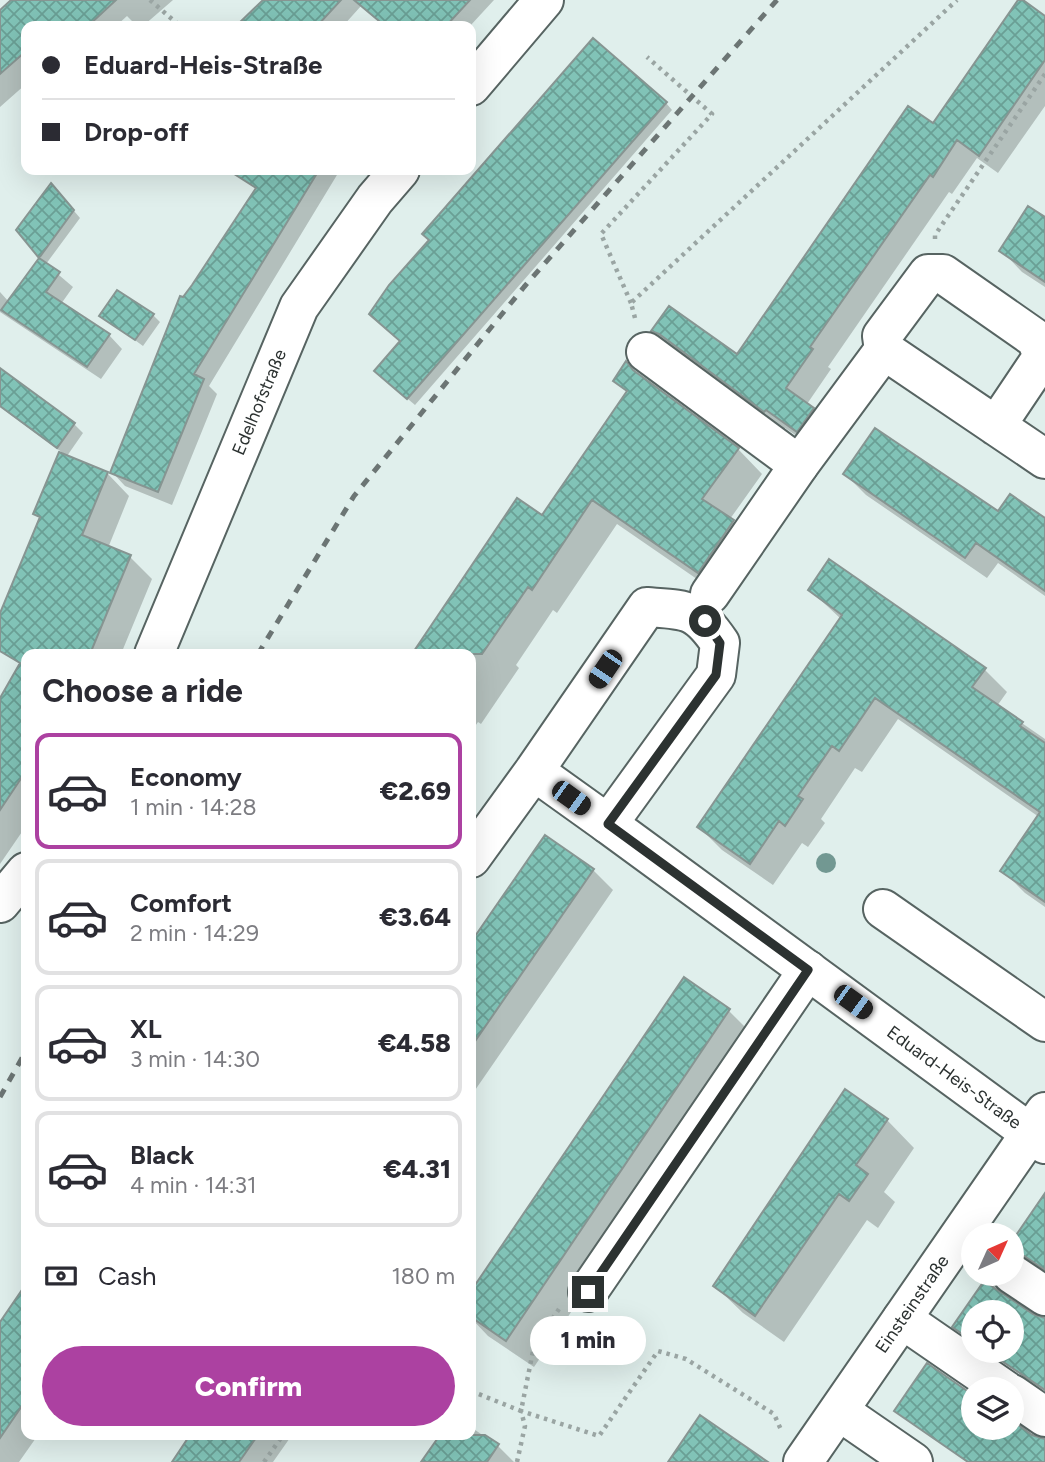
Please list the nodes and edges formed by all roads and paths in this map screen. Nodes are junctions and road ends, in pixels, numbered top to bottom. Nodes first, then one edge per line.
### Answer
1 (150, 0) edge
2 (544, 0) edge
3 (957, 0) edge
4 (174, 21) edge
5 (648, 57) dead end
6 (1045, 74) edge
7 (476, 80) edge
8 (396, 175) edge
9 (943, 274) junction
10 (631, 303) junction
11 (884, 350) junction
12 (646, 352) joint
13 (996, 426) junction
14 (1045, 459) edge
15 (799, 465) junction
16 (710, 594) dead end
17 (156, 649) edge
18 (534, 771) junction
19 (608, 824) junction
20 (476, 851) edge
21 (21, 878) edge
22 (0, 903) edge
23 (883, 909) dead end
24 (808, 970) junction
25 (1045, 1023) edge
26 (1040, 1129) edge
27 (978, 1223) edge
28 (961, 1248) edge
29 (1024, 1282) edge
30 (588, 1292) joint
31 (1045, 1296) edge
32 (902, 1319) junction
33 (985, 1377) edge
34 (476, 1393) edge
35 (1024, 1402) edge
36 (521, 1411) junction
37 (839, 1411) junction
38 (1045, 1417) edge
39 (279, 1440) edge
40 (806, 1458) edge
41 (264, 1462) edge
42 (517, 1462) edge
43 (913, 1462) edge

1 - 4 path
2 - 7 street
3 - 10 path
5 - 10 path
6 - 9 path
8 - 17 street, Edelhofstraße
9 - 11 street
9 - 13 street
10 - 12 path
11 - 13 street
11 - 15 street
12 - 15 street
13 - 14 street
15 - 16 street
18 - 19 street, Eduard-Heis-Straße
18 - 19 street
18 - 20 street
19 - 24 street, Eduard-Heis-Straße
21 - 22 street
23 - 25 street
24 - 26 street, Eduard-Heis-Straße
24 - 30 street
26 - 27 street, Einsteinstraße
28 - 32 street, Einsteinstraße
29 - 31 street
30 - 36 path
32 - 33 street
32 - 37 street, Einsteinstraße
34 - 36 path
35 - 38 street
36 - 40 path
36 - 42 path
37 - 40 street, Einsteinstraße
37 - 43 street
39 - 41 path

